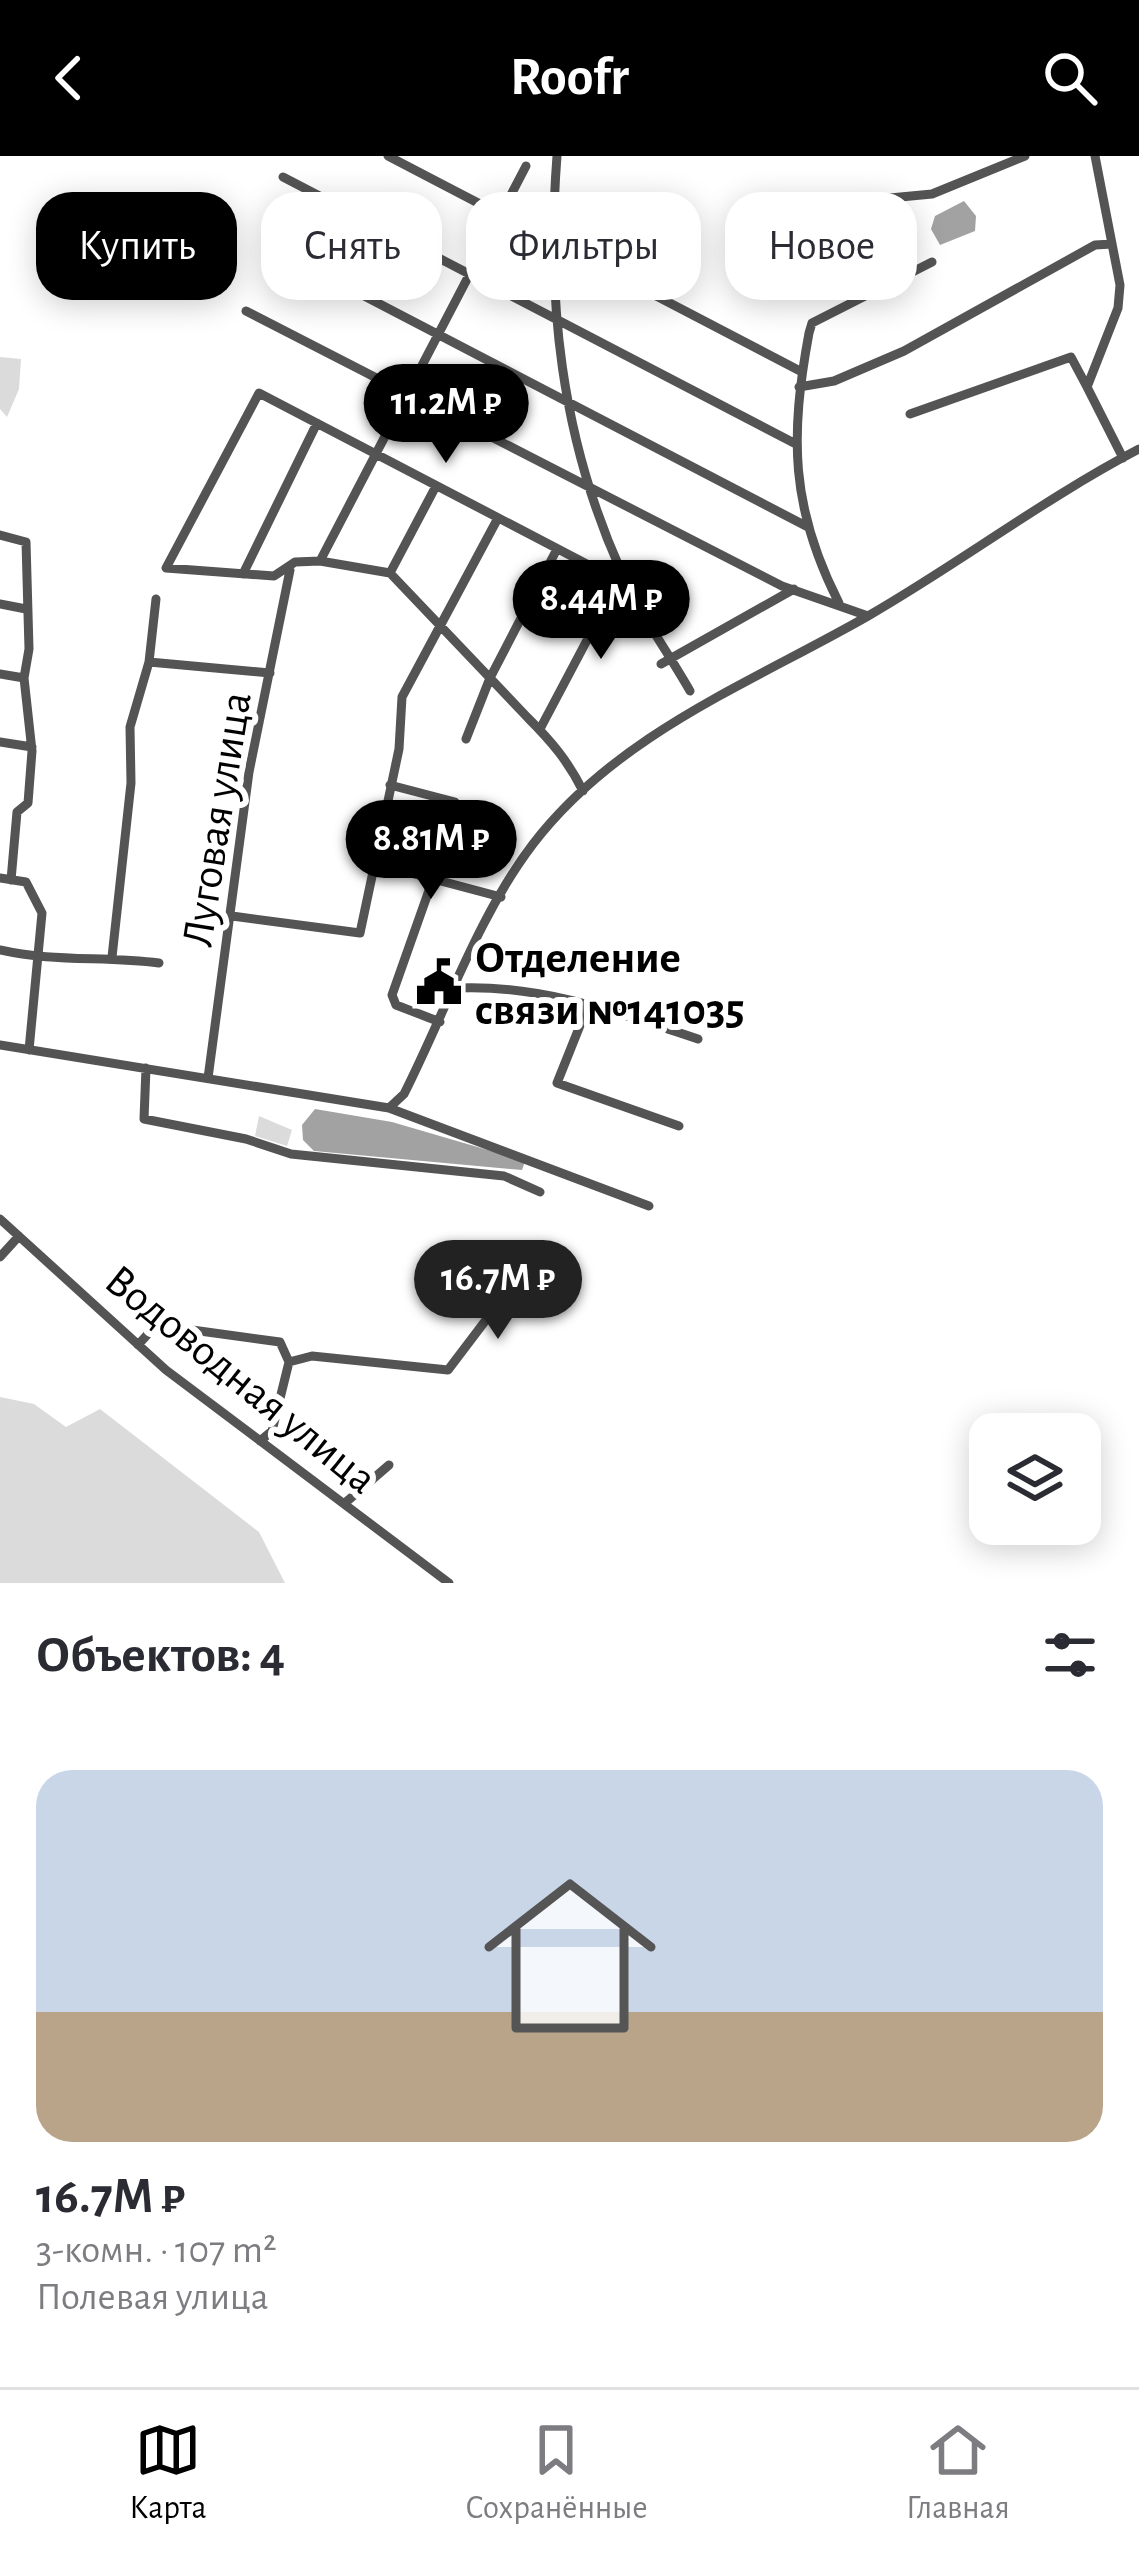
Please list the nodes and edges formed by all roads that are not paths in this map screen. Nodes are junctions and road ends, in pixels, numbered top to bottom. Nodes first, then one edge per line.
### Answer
1 (388, 156) edge
2 (557, 156) edge
3 (1024, 156) edge
4 (1096, 156) edge
5 (526, 166) dead end
6 (283, 177) dead end
7 (512, 192) edge
8 (555, 192) edge
9 (917, 195) edge
10 (466, 197) edge
11 (1112, 244) junction
12 (932, 262) dead end
13 (466, 271) edge
14 (466, 281) edge
15 (372, 300) edge
16 (523, 300) edge
17 (555, 300) edge
18 (662, 300) edge
19 (246, 310) dead end
20 (556, 317) junction
21 (438, 334) junction
22 (802, 372) junction
23 (799, 386) junction
24 (1087, 387) junction
25 (406, 394) junction
26 (567, 401) junction
27 (910, 414) dead end
28 (317, 423) junction
29 (794, 442) junction
30 (1139, 449) edge
31 (377, 455) junction
32 (1123, 458) junction
33 (436, 486) junction
34 (588, 488) junction
35 (498, 518) junction
36 (806, 526) junction
37 (0, 535) edge
38 (557, 549) junction
39 (320, 561) junction
40 (290, 570) junction
41 (390, 573) junction
42 (243, 574) junction
43 (622, 574) junction
44 (794, 589) junction
45 (156, 599) dead end
46 (838, 603) junction
47 (0, 604) edge
48 (26, 609) junction
49 (868, 616) junction
50 (442, 628) junction
51 (666, 661) junction
52 (149, 662) junction
53 (270, 673) junction
54 (0, 674) edge
55 (23, 678) junction
56 (490, 678) junction
57 (689, 691) dead end
58 (539, 729) junction
59 (466, 739) dead end
60 (0, 742) edge
61 (32, 747) junction
62 (390, 785) junction
63 (583, 791) junction
64 (455, 802) dead end
65 (0, 809) edge
66 (17, 812) junction
67 (373, 862) junction
68 (6, 879) edge
69 (434, 879) junction
70 (501, 897) junction
71 (232, 916) junction
72 (0, 950) edge
73 (112, 957) junction
74 (41, 959) junction
75 (159, 963) dead end
76 (456, 988) junction
77 (589, 1003) junction
78 (440, 1022) junction
79 (698, 1039) dead end
80 (0, 1045) edge
81 (28, 1050) junction
82 (146, 1069) junction
83 (208, 1078) junction
84 (388, 1108) junction
85 (679, 1126) dead end
86 (540, 1192) dead end
87 (649, 1206) dead end
88 (0, 1219) edge
89 (19, 1236) junction
90 (0, 1257) edge
91 (511, 1287) dead end
92 (138, 1345) junction
93 (289, 1362) junction
94 (260, 1441) junction
95 (389, 1465) dead end
96 (345, 1503) junction
97 (449, 1583) edge

1 - 10 street
2 - 8 street
3 - 9 street
4 - 11 street
5 - 7 street
6 - 13 street
11 - 23 street
11 - 24 street
12 - 22 street
14 - 21 street
15 - 21 street
16 - 20 street
17 - 20 street
18 - 22 street
19 - 25 street
20 - 26 street
20 - 29 street
21 - 25 street
21 - 26 street
22 - 23 street
23 - 29 street
24 - 27 street
24 - 32 street
25 - 31 street
25 - 34 street
26 - 34 street
26 - 36 street
28 - 31 street
28 - 42 street
28 - 42 street
29 - 36 street
30 - 32 street
31 - 33 street
31 - 39 street
32 - 49 street
33 - 35 street
33 - 41 street
34 - 43 street
34 - 44 street
35 - 38 street
35 - 50 street
36 - 46 street
37 - 48 street
38 - 43 street
38 - 56 street
39 - 40 street
39 - 41 street
40 - 42 street
40 - 53 street, Луговая улица
41 - 50 street
43 - 51 street
43 - 58 street
44 - 46 street
44 - 51 street
45 - 52 street
46 - 49 street
47 - 48 street
48 - 55 street
49 - 63 street
50 - 56 street
50 - 62 street
51 - 57 street
52 - 53 street
52 - 73 street
53 - 71 street, Луговая улица
54 - 55 street
55 - 61 street
56 - 58 street
56 - 59 street
58 - 63 street
60 - 61 street
61 - 66 street
62 - 64 street
62 - 67 street
63 - 70 street
65 - 66 street
66 - 68 street
67 - 69 street
67 - 71 street
68 - 74 street
69 - 70 street
69 - 78 street
70 - 76 street
71 - 83 street, Луговая улица
72 - 74 street
73 - 74 street
73 - 75 street
74 - 81 street
76 - 77 street
76 - 78 street
77 - 79 street
77 - 85 street
78 - 84 street
80 - 81 street
81 - 82 street
82 - 83 street
82 - 86 street
83 - 84 street
84 - 87 street
88 - 89 street, Водоводная улица
89 - 90 street
89 - 92 street, Водоводная улица
91 - 93 street
92 - 93 street
92 - 94 street, Водоводная улица
93 - 94 street
94 - 96 street, Водоводная улица
95 - 96 street
96 - 97 street, Водоводная улица

